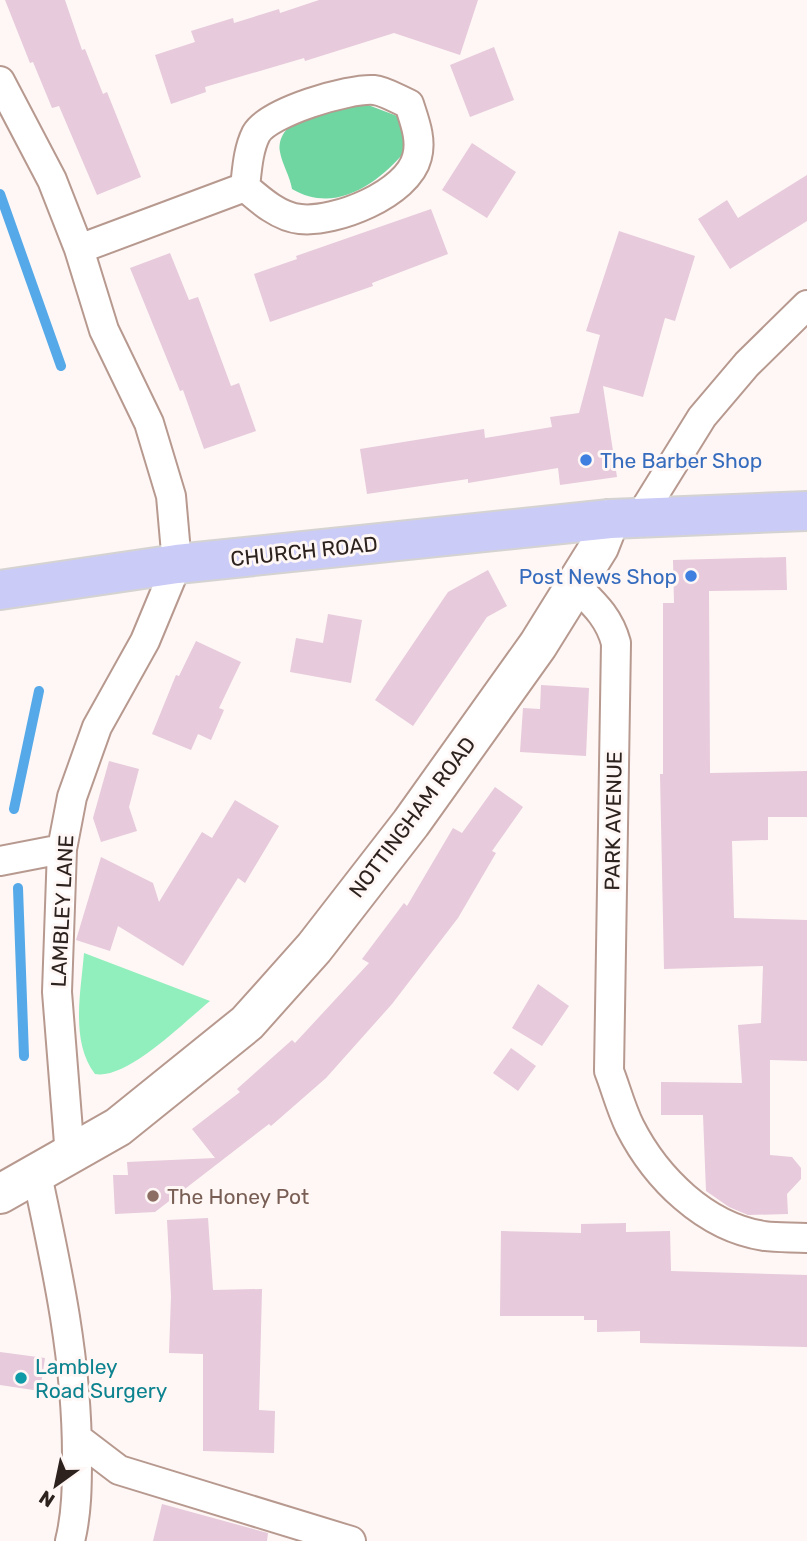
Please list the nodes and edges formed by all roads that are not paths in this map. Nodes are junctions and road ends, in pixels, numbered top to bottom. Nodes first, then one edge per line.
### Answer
1 (0, 81) edge
2 (245, 187) junction
3 (79, 249) junction
4 (807, 305) edge
5 (807, 511) edge
6 (625, 518) junction
7 (177, 564) junction
8 (576, 586) junction
9 (0, 590) edge
10 (62, 849) junction
11 (0, 861) edge
12 (70, 1156) junction
13 (15, 1186) edge
14 (807, 1238) edge
15 (77, 1438) junction
16 (70, 1541) edge
17 (351, 1541) edge

1 - 3 street
2 - 2 street
2 - 3 street
3 - 7 street
4 - 6 street
5 - 6 main road
6 - 7 main road, CHURCH ROAD
6 - 8 street, NOTTINGHAM ROAD
7 - 9 main road, CHURCH ROAD
7 - 10 street, LAMBLEY LANE
8 - 12 street, NOTTINGHAM ROAD
8 - 14 street, PARK AVENUE
10 - 11 street
10 - 12 street, LAMBLEY LANE
12 - 13 street, NOTTINGHAM ROAD
13 - 15 street
15 - 16 street
15 - 17 street

